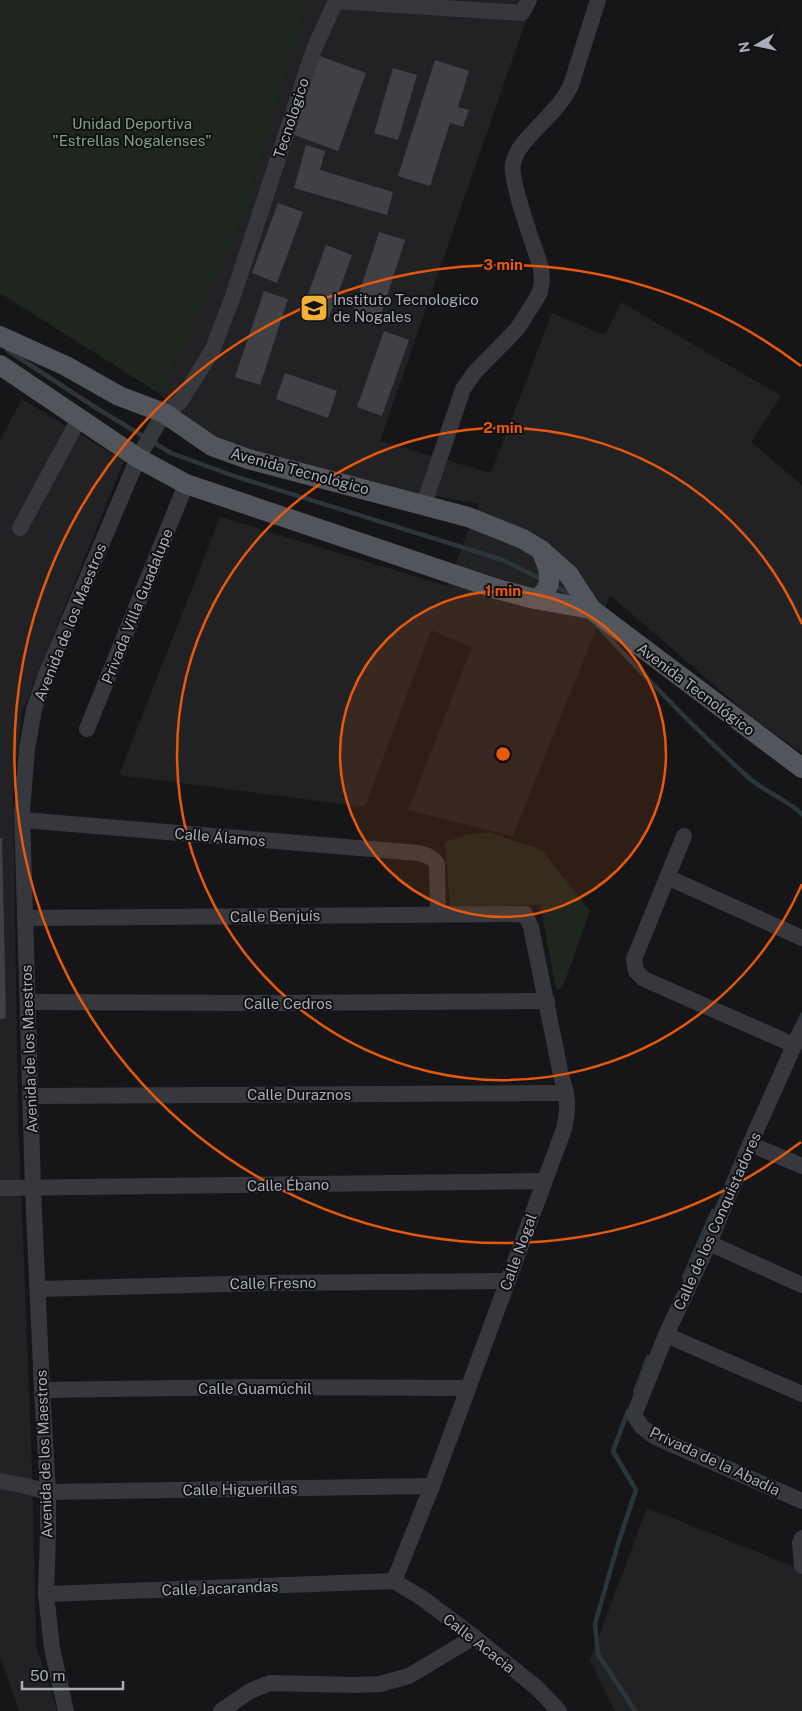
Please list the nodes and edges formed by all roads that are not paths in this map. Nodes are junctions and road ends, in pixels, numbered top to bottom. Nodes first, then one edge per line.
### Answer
1 (528, 0) edge
2 (598, 0) edge
3 (0, 336) edge
4 (0, 365) edge
5 (161, 418) junction
6 (79, 419) junction
7 (140, 456) junction
8 (186, 484) junction
9 (424, 504) junction
10 (20, 528) dead end
11 (541, 550) junction
12 (535, 600) junction
13 (591, 609) junction
14 (87, 729) dead end
15 (802, 768) edge
16 (23, 820) junction
17 (684, 836) dead end
18 (667, 878) junction
19 (438, 914) junction
20 (525, 914) joint
21 (25, 918) junction
22 (802, 938) edge
23 (547, 1001) junction
24 (29, 1002) junction
25 (802, 1028) edge
26 (794, 1045) junction
27 (566, 1093) junction
28 (31, 1096) junction
29 (750, 1144) junction
30 (802, 1166) edge
31 (544, 1181) junction
32 (0, 1188) edge
33 (33, 1188) junction
34 (709, 1243) junction
35 (508, 1281) junction
36 (802, 1285) edge
37 (38, 1288) junction
38 (666, 1335) junction
39 (468, 1388) junction
40 (42, 1390) junction
41 (802, 1394) edge
42 (634, 1415) joint
43 (0, 1481) edge
44 (432, 1486) junction
45 (48, 1492) junction
46 (802, 1501) edge
47 (802, 1538) edge
48 (802, 1566) edge
49 (394, 1581) junction
50 (46, 1594) junction
51 (474, 1637) junction
52 (66, 1711) edge
53 (221, 1711) edge
54 (559, 1711) edge

1 - 5 street, Tecnologico
2 - 9 street
3 - 5 main road, Avenida Tecnológico
4 - 6 main road, Avenida Tecnológico
5 - 7 street, Avenida de los Maestros
5 - 9 main road, Avenida Tecnológico
6 - 7 main road, Avenida Tecnológico
6 - 10 street
7 - 8 main road, Avenida Tecnológico
7 - 16 street, Avenida de los Maestros
8 - 12 main road, Avenida Tecnológico
8 - 14 street, Privada Villa Guadalupe
9 - 11 main road, Avenida Tecnológico
11 - 12 main road
11 - 13 main road, Avenida Tecnológico
12 - 13 main road, Avenida Tecnológico
13 - 15 main road, Avenida Tecnológico
16 - 19 street, Calle Álamos
16 - 21 street, Avenida de los Maestros
17 - 18 street
18 - 22 street
18 - 26 street
19 - 20 street, Calle Benjuís
19 - 21 street, Calle Benjuís
20 - 23 street, Calle Nogal
21 - 24 street, Avenida de los Maestros
23 - 24 street, Calle Cedros
23 - 27 street, Calle Nogal
24 - 28 street, Avenida de los Maestros
25 - 26 street, Calle de los Conquistadores
26 - 29 street, Calle de los Conquistadores
27 - 28 street, Calle Duraznos
27 - 31 street, Calle Nogal
28 - 33 street, Avenida de los Maestros
29 - 30 street
29 - 34 street, Calle de los Conquistadores
31 - 33 street, Calle Ébano
31 - 35 street, Calle Nogal
32 - 33 street, Calle Ébano
33 - 37 street, Avenida de los Maestros
34 - 36 street
34 - 38 street, Calle de los Conquistadores
35 - 37 street, Calle Fresno
35 - 39 street, Calle Nogal
37 - 40 street, Avenida de los Maestros
38 - 41 street
38 - 42 street, Calle de los Conquistadores
39 - 40 street, Calle Guamúchil
39 - 44 street, Calle Nogal
40 - 45 street, Avenida de los Maestros
42 - 46 street, Privada de la Abadía
43 - 45 street, Calle Higuerillas
44 - 45 street, Calle Higuerillas
44 - 49 street, Calle Nogal
45 - 50 street, Avenida de los Maestros
47 - 48 street
49 - 50 street, Calle Jacarandas
49 - 51 street, Calle Acacia
50 - 52 street, Avenida de los Maestros
51 - 53 street
51 - 54 street, Calle Acacia

